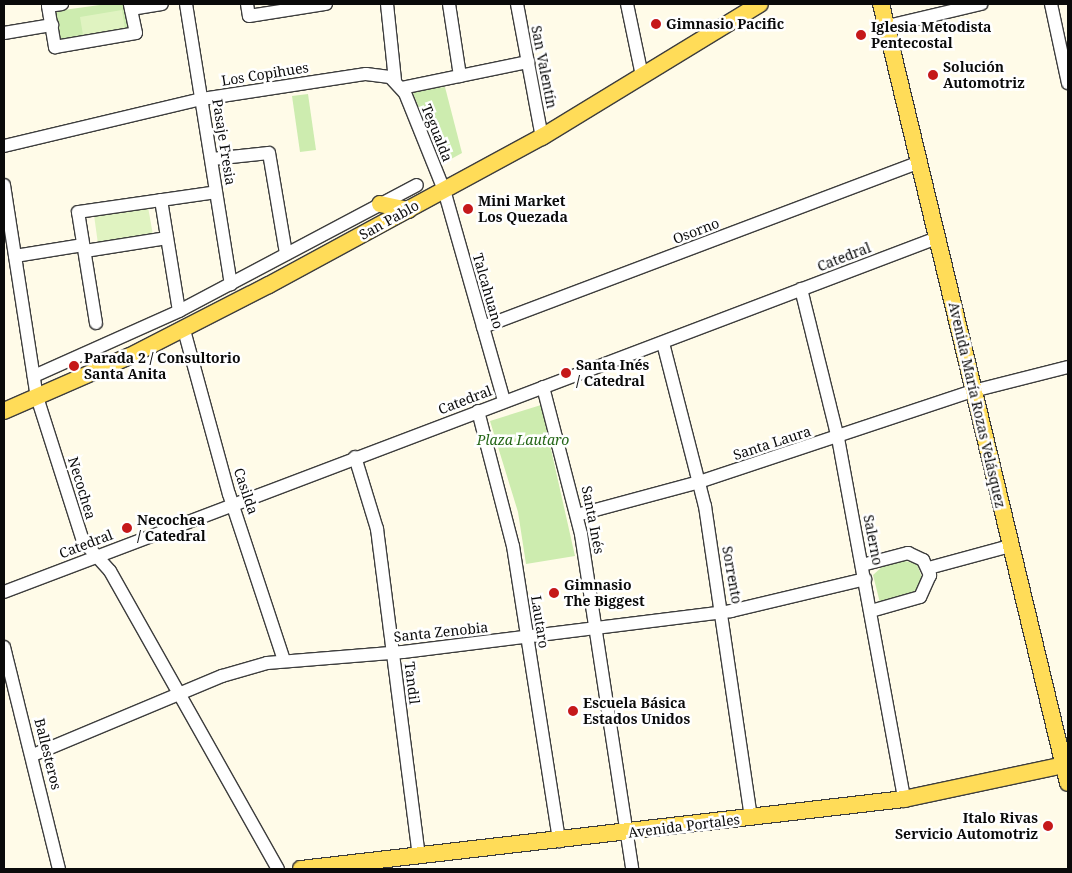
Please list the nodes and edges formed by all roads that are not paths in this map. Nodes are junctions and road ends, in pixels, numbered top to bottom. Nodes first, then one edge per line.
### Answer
1 (62, 4) edge
2 (162, 4) edge
3 (186, 4) edge
4 (247, 4) edge
5 (326, 4) edge
6 (387, 4) edge
7 (449, 4) edge
8 (517, 4) edge
9 (627, 4) edge
10 (881, 4) edge
11 (893, 4) edge
12 (980, 4) edge
13 (1051, 4) edge
14 (757, 5) edge
15 (131, 6) edge
16 (52, 24) junction
17 (888, 26) junction
18 (4, 33) edge
19 (528, 62) junction
20 (460, 76) junction
21 (642, 76) junction
22 (1068, 83) edge
23 (399, 84) junction
24 (202, 99) junction
25 (542, 137) junction
26 (4, 146) edge
27 (212, 160) junction
28 (920, 162) junction
29 (4, 185) edge
30 (417, 185) dead end
31 (444, 190) junction
32 (216, 192) junction
33 (161, 200) junction
34 (380, 204) junction
35 (408, 210) junction
36 (167, 238) junction
37 (937, 238) junction
38 (84, 248) junction
39 (286, 254) junction
40 (15, 256) junction
41 (231, 284) junction
42 (802, 289) junction
43 (178, 311) junction
44 (96, 323) dead end
45 (483, 327) junction
46 (184, 330) junction
47 (663, 343) junction
48 (1068, 367) edge
49 (34, 376) junction
50 (543, 387) junction
51 (973, 391) junction
52 (38, 397) junction
53 (504, 401) junction
54 (4, 411) edge
55 (478, 411) junction
56 (838, 438) junction
57 (355, 457) junction
58 (700, 482) junction
59 (233, 503) junction
60 (577, 515) junction
61 (1010, 546) junction
62 (97, 556) junction
63 (862, 565) junction
64 (929, 568) junction
65 (865, 579) junction
66 (4, 592) edge
67 (871, 611) junction
68 (724, 612) junction
69 (596, 627) junction
70 (528, 637) junction
71 (4, 647) edge
72 (393, 653) junction
73 (284, 660) junction
74 (179, 694) junction
75 (33, 755) junction
76 (1064, 755) edge
77 (1068, 783) edge
78 (904, 798) junction
79 (751, 817) junction
80 (628, 832) junction
81 (559, 841) junction
82 (420, 856) junction
83 (59, 869) edge
84 (278, 869) edge
85 (301, 869) edge
86 (632, 869) edge

1 - 16 street
2 - 15 street
3 - 24 street, Pasaje Fresia
4 - 5 street
6 - 23 street, Tegualda
7 - 20 street
8 - 19 street, San Valentín
9 - 21 street
10 - 17 main road, Avenida María Rozas Velásquez
11 - 17 main road, Avenida María Rozas Velásquez
12 - 17 street
13 - 22 street
14 - 21 main road, San Pablo
15 - 16 street
16 - 18 street
17 - 28 main road, Avenida María Rozas Velásquez
19 - 20 street, Los Copihues
19 - 25 street, San Valentín
20 - 23 street, Los Copihues
21 - 25 main road, San Pablo
23 - 24 street, Los Copihues
23 - 31 street, Tegualda
24 - 26 street, Los Copihues
24 - 27 street, Pasaje Fresia
25 - 31 main road, San Pablo
27 - 32 street, Pasaje Fresia
27 - 39 street
28 - 37 main road, Avenida María Rozas Velásquez
28 - 45 street, Osorno
29 - 40 street, Necochea
30 - 34 street, San Pablo
31 - 35 main road, San Pablo
31 - 45 street, Talcahuano
32 - 33 street
32 - 41 street, Pasaje Fresia
33 - 36 street
33 - 38 street
34 - 35 main road
34 - 39 street, San Pablo
35 - 46 main road, San Pablo
36 - 38 street
36 - 43 street
37 - 42 street, Catedral
37 - 51 main road, Avenida María Rozas Velásquez
38 - 40 street
38 - 44 street
39 - 41 street, San Pablo
40 - 49 street, Necochea
41 - 43 street, San Pablo
42 - 47 street, Catedral
42 - 56 street, Salerno
43 - 49 street, San Pablo
45 - 53 street, Talcahuano
46 - 52 main road, San Pablo
46 - 59 street, Casilda
47 - 50 street, Catedral
47 - 58 street, Sorrento
48 - 51 street
49 - 52 street, Necochea
50 - 53 street, Catedral
50 - 60 street, Santa Inés
51 - 56 street, Santa Laura
51 - 61 main road, Avenida María Rozas Velásquez
52 - 54 main road, San Pablo
52 - 62 street, Necochea
53 - 55 street, Catedral
55 - 57 street, Catedral
55 - 70 street, Lautaro
56 - 58 street, Santa Laura
56 - 63 street, Salerno
57 - 59 street, Catedral
57 - 72 street, Tandil
58 - 60 street, Santa Laura
58 - 68 street, Sorrento
59 - 62 street, Catedral
59 - 73 street, Casilda
60 - 69 street, Santa Inés
61 - 64 street
61 - 76 main road, Avenida María Rozas Velásquez
62 - 66 street, Catedral
62 - 74 street, Necochea
63 - 64 street
63 - 65 street, Salerno
64 - 67 street
65 - 67 street, Salerno
65 - 68 street, Santa Zenobia
67 - 78 street, Salerno
68 - 69 street, Santa Zenobia
68 - 79 street, Sorrento
69 - 70 street, Santa Zenobia
69 - 80 street, Santa Inés
70 - 72 street, Santa Zenobia
70 - 81 street, Lautaro
71 - 75 street, Ballesteros
72 - 73 street, Santa Zenobia
72 - 82 street, Tandil
73 - 74 street, Santa Zenobia
74 - 75 street, Santa Zenobia
74 - 84 street, Necochea
75 - 83 street, Ballesteros
76 - 77 main road, Avenida María Rozas Velásquez
76 - 78 main road, Avenida Portales
78 - 79 main road, Avenida Portales
79 - 80 main road, Avenida Portales
80 - 81 main road, Avenida Portales
80 - 86 street, Santa Inés
81 - 82 main road, Avenida Portales
82 - 85 main road, Avenida Portales

